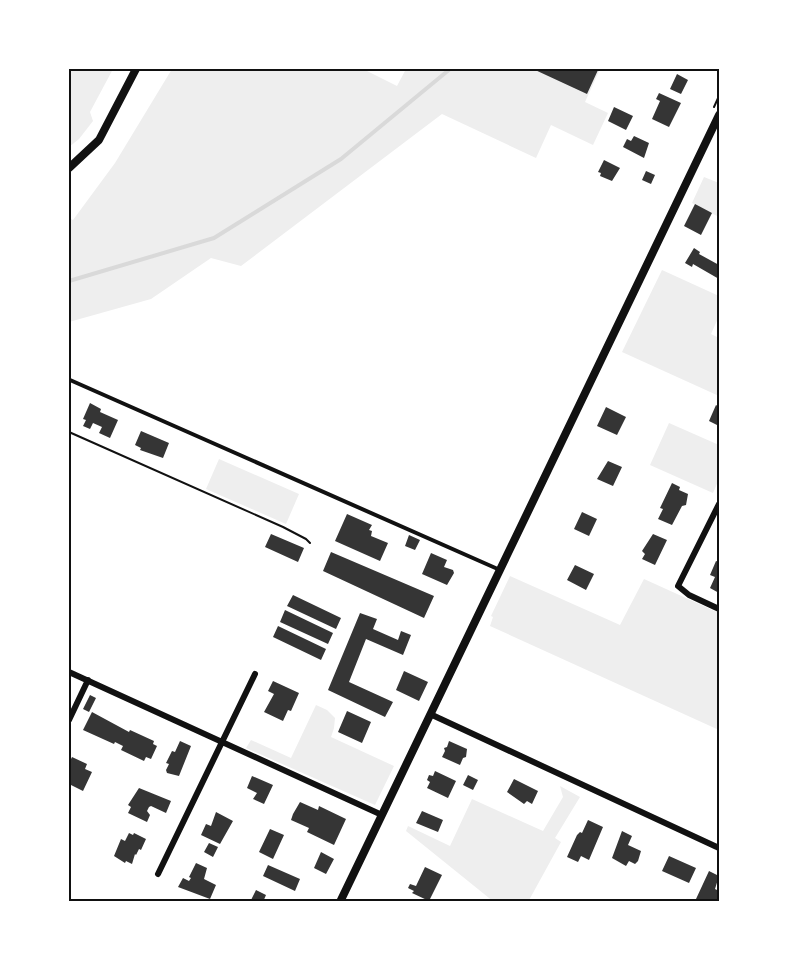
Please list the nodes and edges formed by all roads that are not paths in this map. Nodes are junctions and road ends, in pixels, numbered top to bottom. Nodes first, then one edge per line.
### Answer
1 (136, 69) edge
2 (719, 115) edge
3 (69, 168) edge
4 (70, 380) edge
5 (719, 504) edge
6 (501, 570) junction
7 (719, 609) edge
8 (69, 672) edge
9 (255, 674) dead end
10 (88, 680) junction
11 (430, 714) junction
12 (69, 720) edge
13 (223, 742) junction
14 (382, 815) junction
15 (719, 848) edge
16 (158, 874) dead end
17 (340, 902) edge

1 - 3 street
2 - 6 street
4 - 6 lane
5 - 7 street
6 - 11 street
8 - 10 street
9 - 13 street
10 - 12 street
10 - 13 street
11 - 14 street
11 - 15 street
13 - 14 street
13 - 16 street
14 - 17 street

